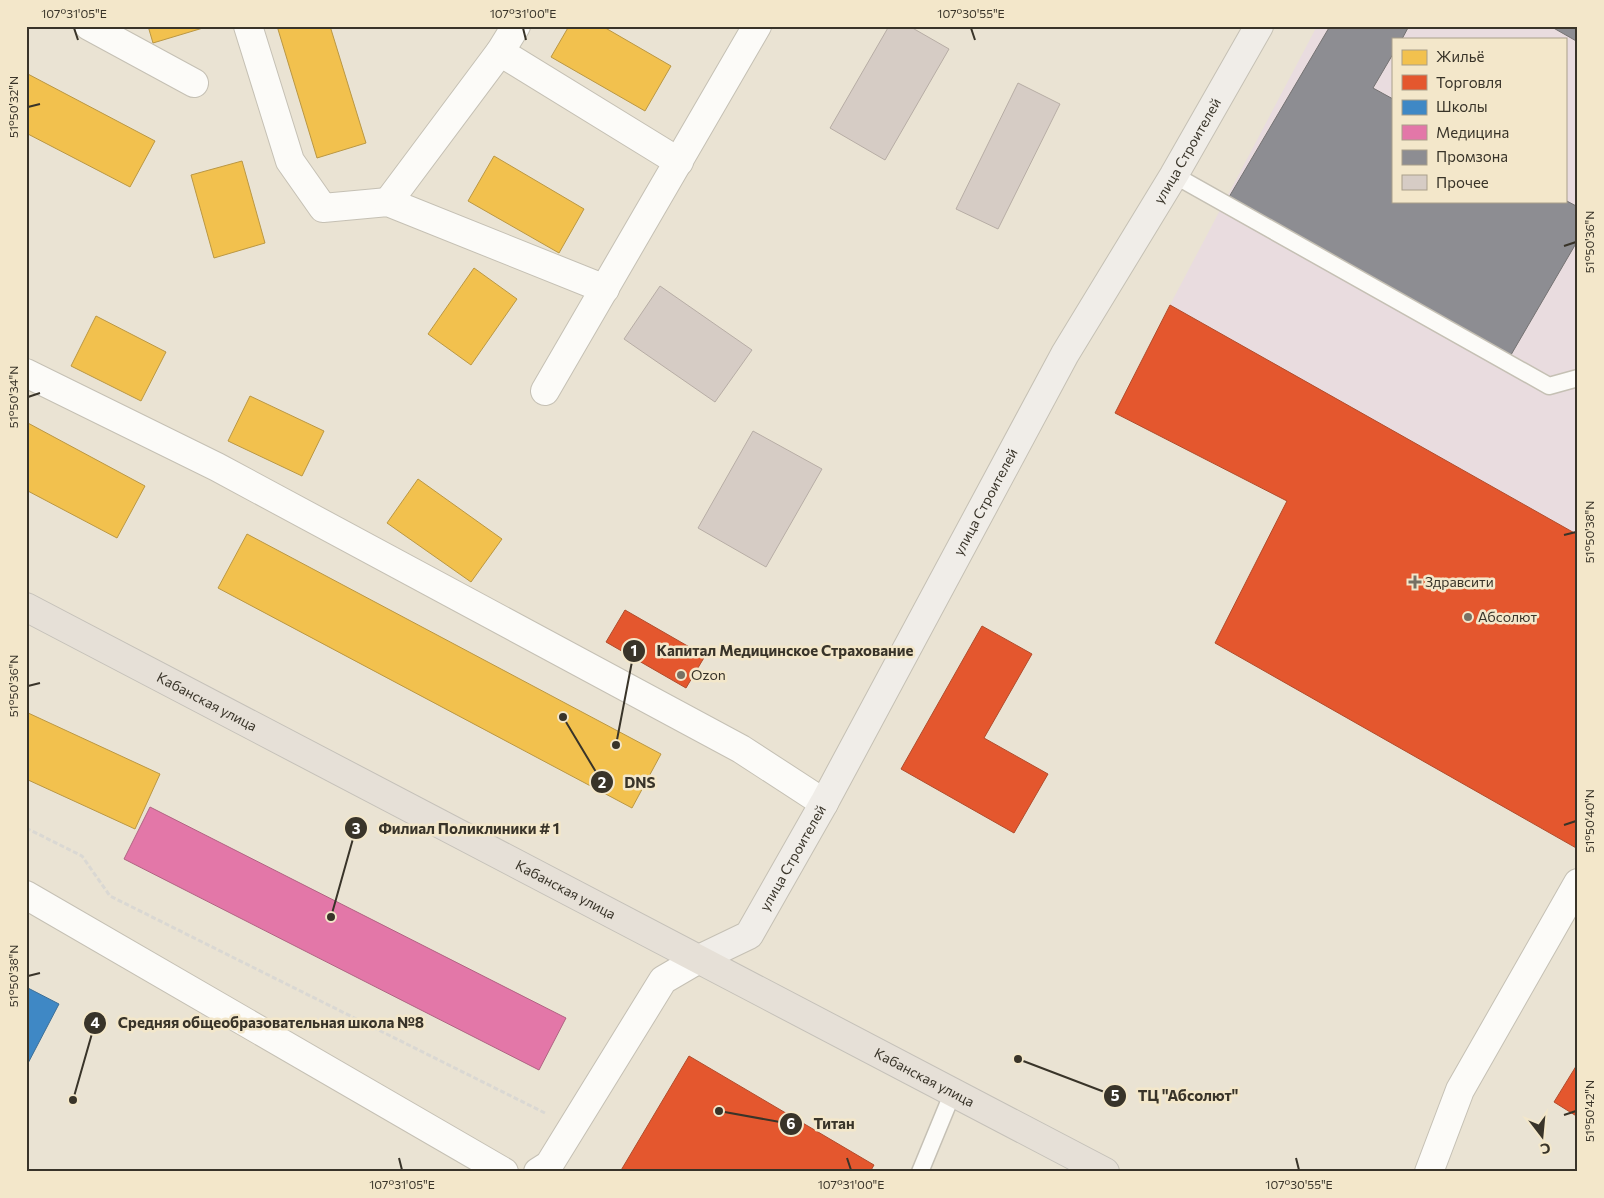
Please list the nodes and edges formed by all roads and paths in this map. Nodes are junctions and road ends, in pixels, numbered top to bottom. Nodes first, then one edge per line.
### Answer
1 (89, 26) edge
2 (248, 26) edge
3 (516, 26) edge
4 (1259, 26) edge
5 (752, 28) edge
6 (500, 52) junction
7 (194, 83) dead end
8 (679, 162) junction
9 (1174, 175) junction
10 (388, 202) junction
11 (604, 289) junction
12 (26, 373) edge
13 (1578, 378) edge
14 (546, 391) dead end
15 (26, 607) edge
16 (824, 802) junction
17 (26, 828) edge
18 (1578, 882) edge
19 (26, 895) edge
20 (699, 959) junction
21 (953, 1092) junction
22 (573, 1127) junction
23 (504, 1172) edge
24 (538, 1172) edge
25 (920, 1172) edge
26 (1105, 1172) edge
27 (1429, 1172) edge

1 - 7 street
2 - 10 street
3 - 6 street
4 - 9 street, улица Строителей
5 - 8 street
6 - 8 street
6 - 10 street
8 - 11 street
9 - 13 lane
9 - 16 street, улица Строителей
10 - 11 street
11 - 14 street
12 - 16 street
15 - 20 main road, Кабанская улица
16 - 20 street, улица Строителей
17 - 22 path
18 - 27 street
19 - 23 street
20 - 21 main road, Кабанская улица
20 - 22 street
21 - 25 lane
21 - 26 main road, Кабанская улица
22 - 24 street

